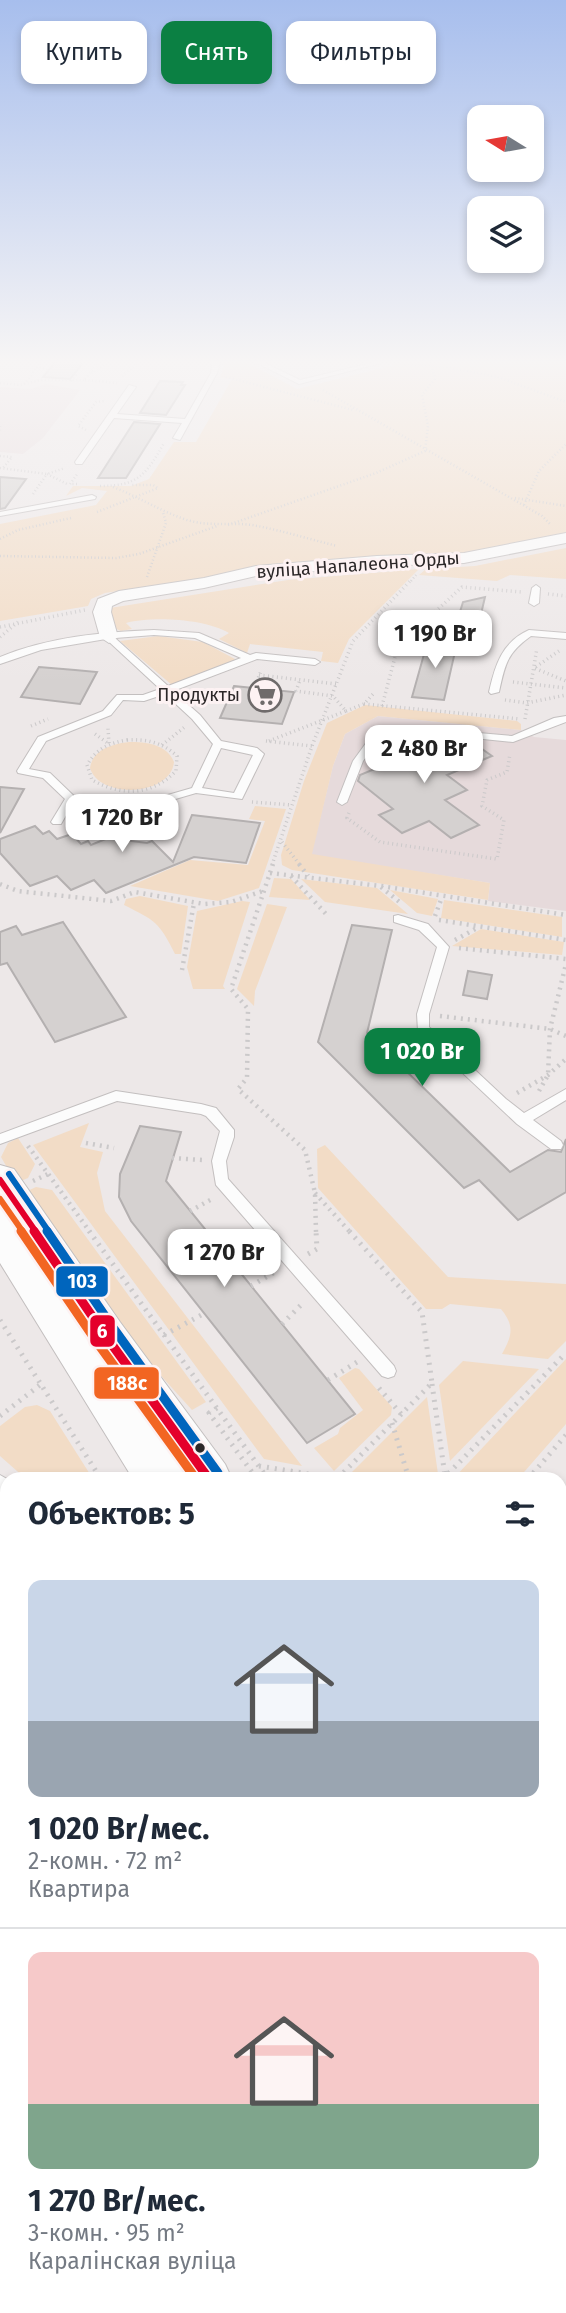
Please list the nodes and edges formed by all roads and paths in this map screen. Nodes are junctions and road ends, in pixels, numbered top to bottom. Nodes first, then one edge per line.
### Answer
1 (66, 467) edge
2 (389, 467) edge
3 (454, 467) edge
4 (542, 467) edge
5 (1, 468) edge
6 (47, 474) junction
7 (108, 486) dead end
8 (32, 495) dead end
9 (92, 497) dead end
10 (510, 498) junction
11 (526, 500) junction
12 (524, 505) junction
13 (566, 506) edge
14 (163, 512) junction
15 (0, 514) edge
16 (228, 525) junction
17 (217, 526) junction
18 (565, 538) edge
19 (159, 547) junction
20 (0, 556) edge
21 (377, 561) junction
22 (424, 567) dead end
23 (142, 592) junction
24 (566, 596) edge
25 (84, 610) dead end
26 (20, 621) junction
27 (0, 627) edge
28 (533, 631) junction
29 (566, 636) edge
30 (0, 637) edge
31 (109, 637) junction
32 (566, 646) edge
33 (250, 659) junction
34 (0, 661) edge
35 (315, 662) dead end
36 (534, 668) junction
37 (259, 675) dead end
38 (300, 680) junction
39 (497, 680) junction
40 (566, 681) edge
41 (531, 683) junction
42 (336, 684) junction
43 (566, 688) edge
44 (166, 690) junction
45 (494, 692) dead end
46 (374, 693) dead end
47 (566, 695) edge
48 (333, 696) junction
49 (527, 703) junction
50 (364, 704) junction
51 (382, 706) junction
52 (346, 711) junction
53 (196, 718) junction
54 (566, 719) edge
55 (324, 722) junction
56 (513, 739) junction
57 (254, 740) dead end
58 (266, 741) junction
59 (218, 744) junction
60 (162, 745) junction
61 (312, 746) junction
62 (93, 780) junction
63 (87, 788) dead end
64 (196, 790) junction
65 (238, 797) junction
66 (342, 802) joint
67 (292, 805) junction
68 (83, 806) dead end
69 (134, 811) junction
70 (57, 822) dead end
71 (121, 830) dead end
72 (282, 842) junction
73 (271, 873) junction
74 (291, 875) junction
75 (309, 877) junction
76 (0, 884) edge
77 (263, 891) junction
78 (194, 903) junction
79 (326, 914) dead end
80 (566, 915) edge
81 (397, 919) dead end
82 (435, 919) dead end
83 (478, 926) junction
84 (566, 940) edge
85 (443, 947) junction
86 (566, 961) edge
87 (182, 970) dead end
88 (566, 972) edge
89 (423, 1014) junction
90 (550, 1029) junction
91 (566, 1036) edge
92 (566, 1059) edge
93 (548, 1075) junction
94 (566, 1094) edge
95 (501, 1102) junction
96 (523, 1120) junction
97 (19, 1132) junction
98 (0, 1139) edge
99 (86, 1143) dead end
100 (556, 1145) dead end
101 (114, 1148) dead end
102 (0, 1180) edge
103 (220, 1194) dead end
104 (190, 1211) dead end
105 (0, 1229) edge
106 (268, 1250) dead end
107 (293, 1262) junction
108 (237, 1269) dead end
109 (251, 1286) dead end
110 (306, 1299) dead end
111 (205, 1313) dead end
112 (0, 1321) edge
113 (282, 1324) dead end
114 (164, 1335) junction
115 (566, 1353) edge
116 (357, 1362) dead end
117 (388, 1371) dead end
118 (328, 1380) dead end
119 (432, 1383) dead end
120 (40, 1385) junction
121 (217, 1408) junction
122 (0, 1416) edge
123 (392, 1423) dead end
124 (566, 1435) edge
125 (259, 1466) junction
126 (96, 1472) edge
127 (155, 1472) edge
128 (204, 1472) edge
129 (252, 1472) edge
130 (263, 1472) edge
131 (296, 1472) edge
132 (407, 1472) edge
133 (443, 1472) edge
134 (450, 1472) edge
135 (534, 1472) edge

1 - 6 path
2 - 16 path
3 - 10 path
4 - 11 path
5 - 6 path
6 - 8 path
7 - 14 path
9 - 15 lane
10 - 11 path
10 - 12 path
11 - 12 path
11 - 13 path
12 - 18 path
14 - 17 path
14 - 19 path
16 - 17 path
16 - 21 path
17 - 19 path
18 - 21 street, вуліца Напалеона Орды
19 - 20 path
19 - 23 path
21 - 23 street, вуліца Напалеона Орды
22 - 42 path
23 - 31 street, вуліца Напалеона Орды
24 - 51 path
25 - 26 path
26 - 27 path
26 - 30 path
28 - 29 lane
28 - 36 path
28 - 39 lane
31 - 33 lane
31 - 34 lane
31 - 44 lane
32 - 36 path
33 - 35 lane
33 - 44 lane
36 - 40 path
36 - 41 path
37 - 38 path
38 - 42 path
38 - 48 path
39 - 41 path
39 - 45 lane
41 - 43 path
41 - 49 path
42 - 48 path
44 - 53 lane
44 - 70 lane
46 - 50 path
47 - 49 path
48 - 52 path
48 - 55 path
49 - 51 path
50 - 51 path
50 - 52 path
52 - 55 path
53 - 59 lane
53 - 60 path
54 - 56 lane
55 - 58 path
55 - 61 path
56 - 66 lane
56 - 66 path
57 - 58 path
58 - 61 path
59 - 64 lane
59 - 65 lane
60 - 62 path
60 - 62 path
61 - 67 path
62 - 63 path
64 - 65 lane
64 - 69 lane
65 - 67 path
67 - 72 path
68 - 69 path
69 - 71 lane
72 - 73 path
72 - 75 path
73 - 74 path
73 - 77 path
74 - 75 path
74 - 79 path
75 - 80 path
76 - 78 path
77 - 78 path
77 - 107 path
78 - 87 path
81 - 85 lane
82 - 83 path
83 - 84 path
83 - 85 path
85 - 86 path
85 - 89 lane
86 - 88 path
88 - 90 path
89 - 90 path
89 - 95 lane
90 - 91 path
90 - 93 path
92 - 93 path
93 - 95 path
94 - 96 lane
95 - 96 lane
96 - 100 lane
97 - 98 lane
97 - 107 lane
97 - 114 path
99 - 101 path
102 - 128 main road
103 - 104 path
105 - 127 main road
106 - 108 path
107 - 109 path
107 - 117 lane
110 - 113 path
111 - 114 path
112 - 120 path
114 - 121 path
115 - 134 path
116 - 118 path
119 - 133 path
120 - 122 path
120 - 126 path
121 - 125 path
121 - 129 path
123 - 132 path
124 - 135 path
125 - 130 path
125 - 131 path

